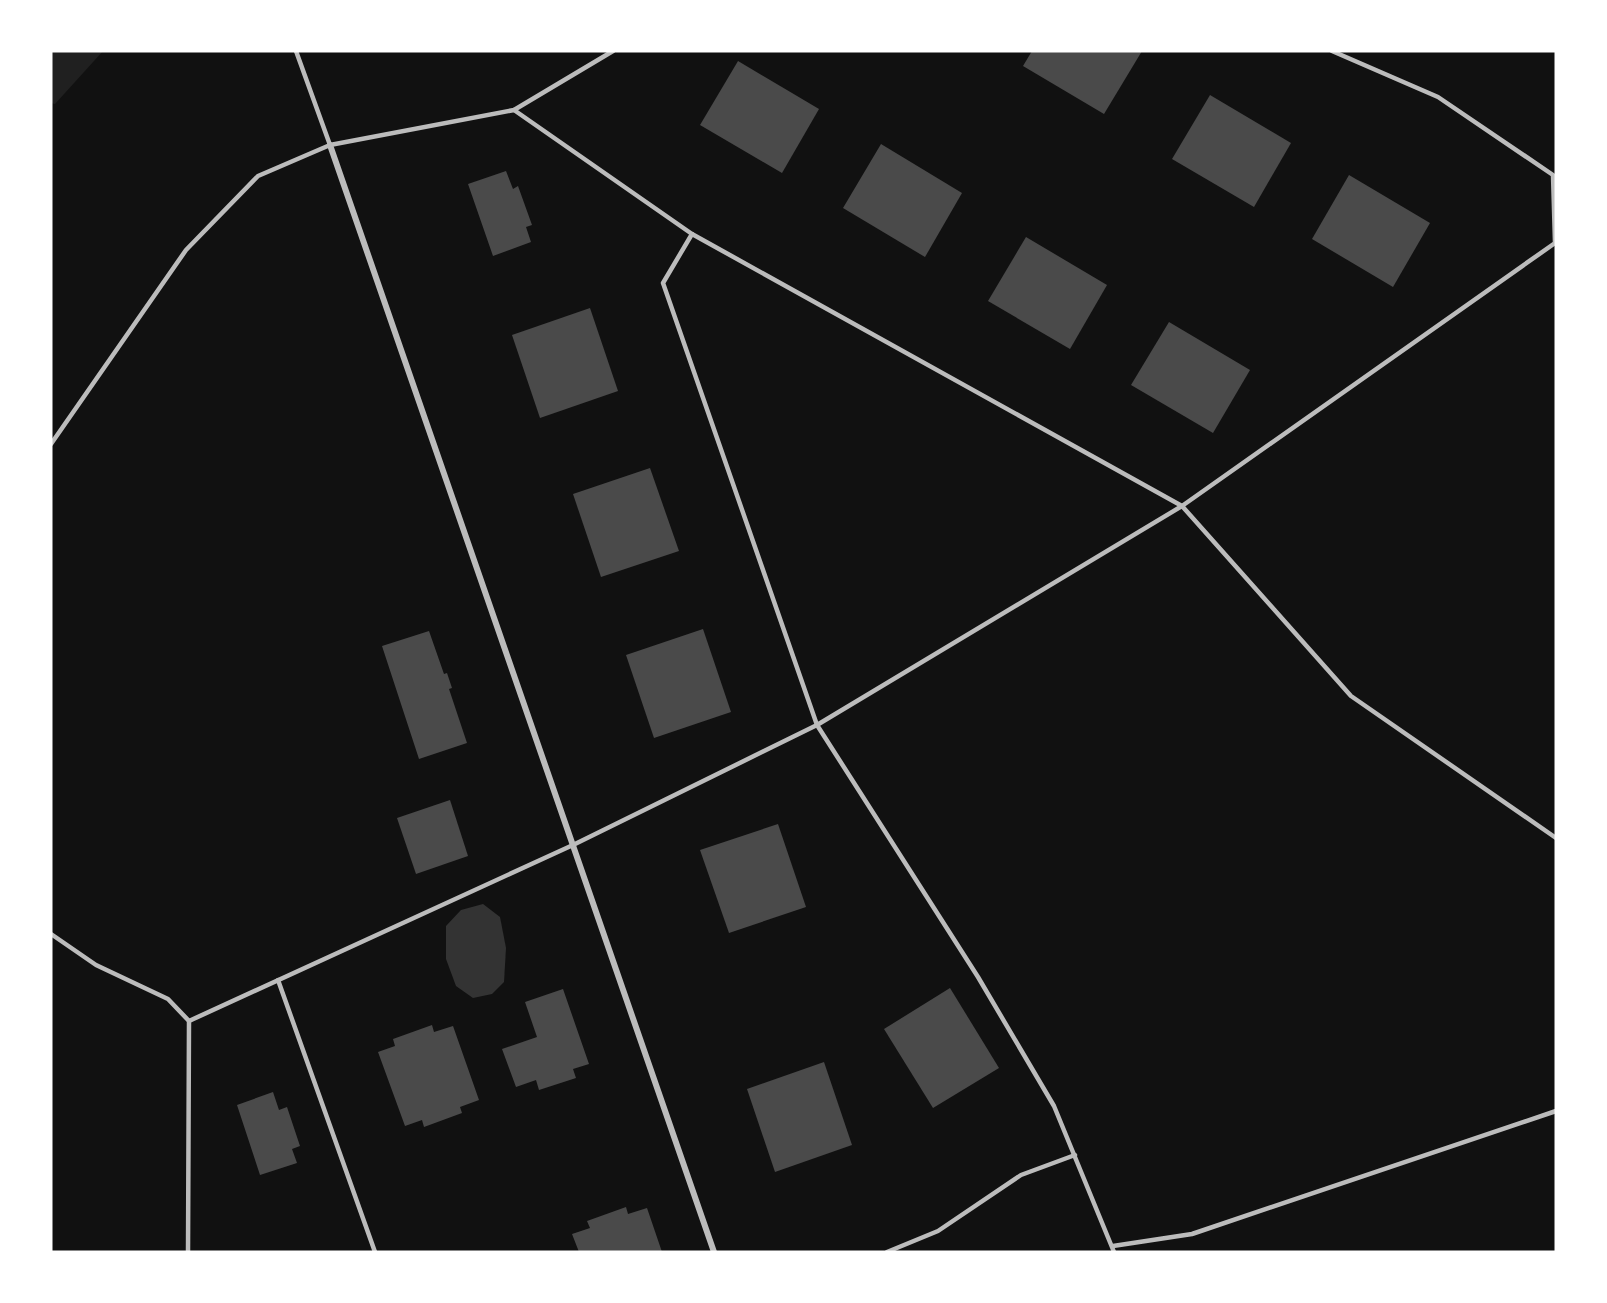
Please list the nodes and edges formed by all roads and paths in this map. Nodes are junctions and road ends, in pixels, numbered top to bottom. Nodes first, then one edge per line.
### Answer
1 (296, 51) edge
2 (613, 51) edge
3 (1332, 51) edge
4 (514, 110) junction
5 (330, 145) junction
6 (692, 234) junction
7 (1556, 243) edge
8 (51, 444) edge
9 (1182, 506) junction
10 (817, 725) junction
11 (1556, 838) edge
12 (573, 845) junction
13 (51, 934) edge
14 (278, 980) junction
15 (189, 1021) junction
16 (1556, 1111) edge
17 (1075, 1155) junction
18 (1114, 1249) edge
19 (188, 1252) edge
20 (375, 1252) edge
21 (714, 1252) edge
22 (887, 1252) edge

1 - 5 lane
2 - 4 lane
3 - 7 lane
4 - 5 lane
4 - 6 lane
5 - 8 lane
5 - 12 street
6 - 9 lane
6 - 10 lane
7 - 9 lane
9 - 10 lane
9 - 11 lane
10 - 12 lane
10 - 17 lane
12 - 14 lane
12 - 21 street
13 - 15 lane
14 - 15 lane
14 - 20 lane
15 - 19 lane
16 - 18 lane
17 - 18 lane
17 - 22 lane

